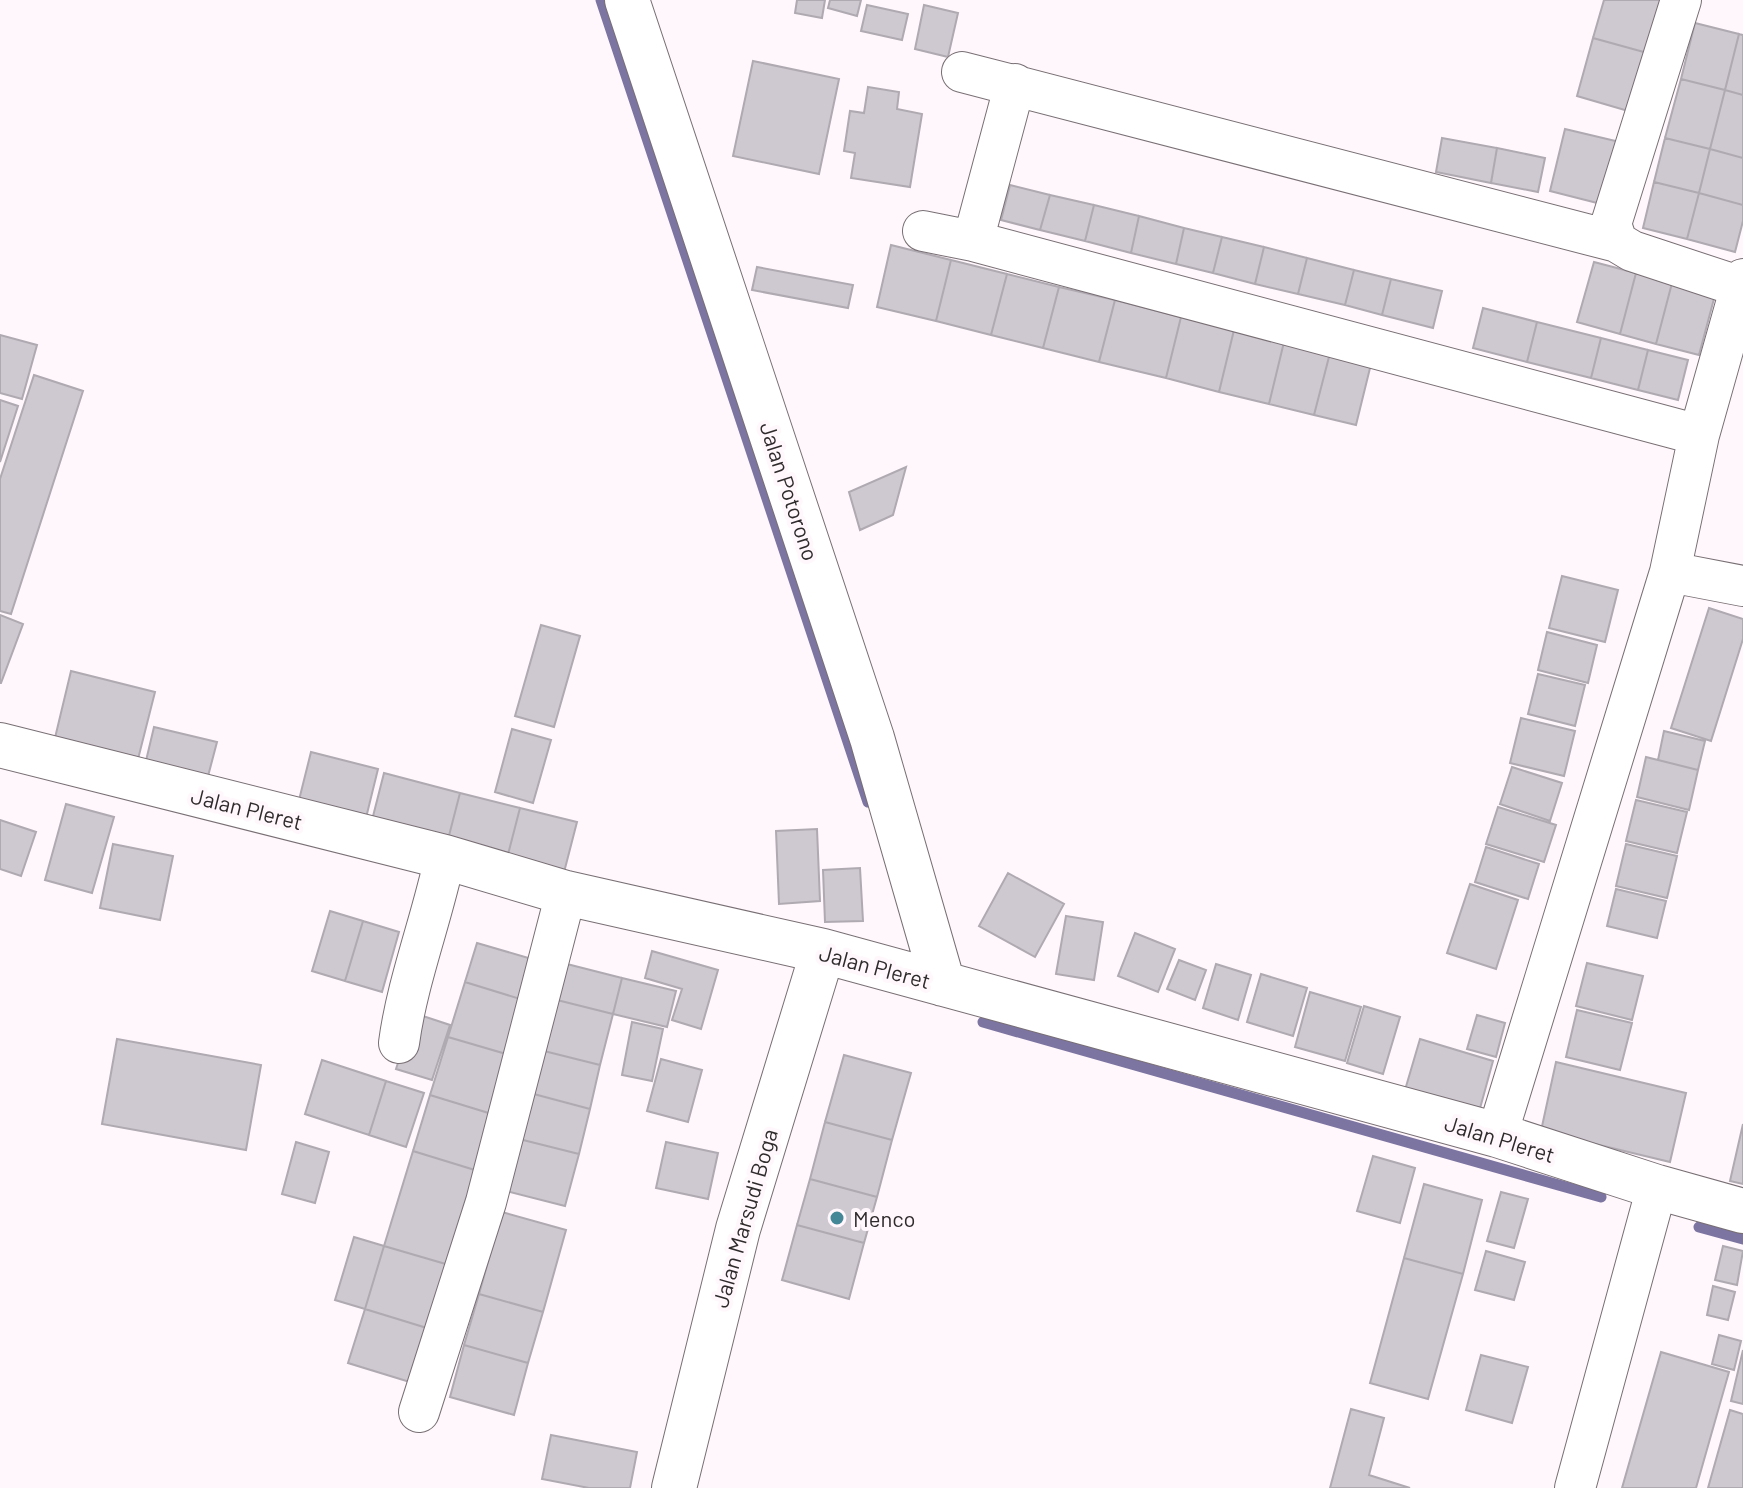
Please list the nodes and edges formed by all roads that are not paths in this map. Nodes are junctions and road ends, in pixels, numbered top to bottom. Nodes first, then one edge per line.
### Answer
1 (627, 0) edge
2 (1681, 0) edge
3 (962, 72) dead end
4 (1015, 84) junction
5 (923, 231) dead end
6 (973, 241) junction
7 (1617, 242) junction
8 (1742, 283) edge
9 (1730, 376) edge
10 (1699, 435) junction
11 (1670, 572) junction
12 (1743, 586) edge
13 (0, 745) edge
14 (445, 857) junction
15 (566, 893) junction
16 (823, 951) junction
17 (943, 984) junction
18 (399, 1043) dead end
19 (1497, 1135) junction
20 (1657, 1187) junction
21 (1743, 1211) edge
22 (419, 1412) dead end
23 (674, 1488) edge
24 (1575, 1488) edge

1 - 17 main road, Jalan Potorono
2 - 7 street
3 - 4 street
4 - 6 street
4 - 7 street
5 - 6 street
6 - 10 street
7 - 8 street
8 - 9 street
9 - 10 street
10 - 11 street
11 - 12 street
11 - 19 street
13 - 14 main road, Jalan Pleret
14 - 15 main road, Jalan Pleret
14 - 18 street
15 - 16 main road, Jalan Pleret
15 - 22 street
16 - 17 main road, Jalan Pleret
16 - 23 main road, Jalan Marsudi Boga
17 - 19 main road, Jalan Pleret
19 - 20 main road, Jalan Pleret
20 - 21 main road, Jalan Pleret
20 - 24 street

